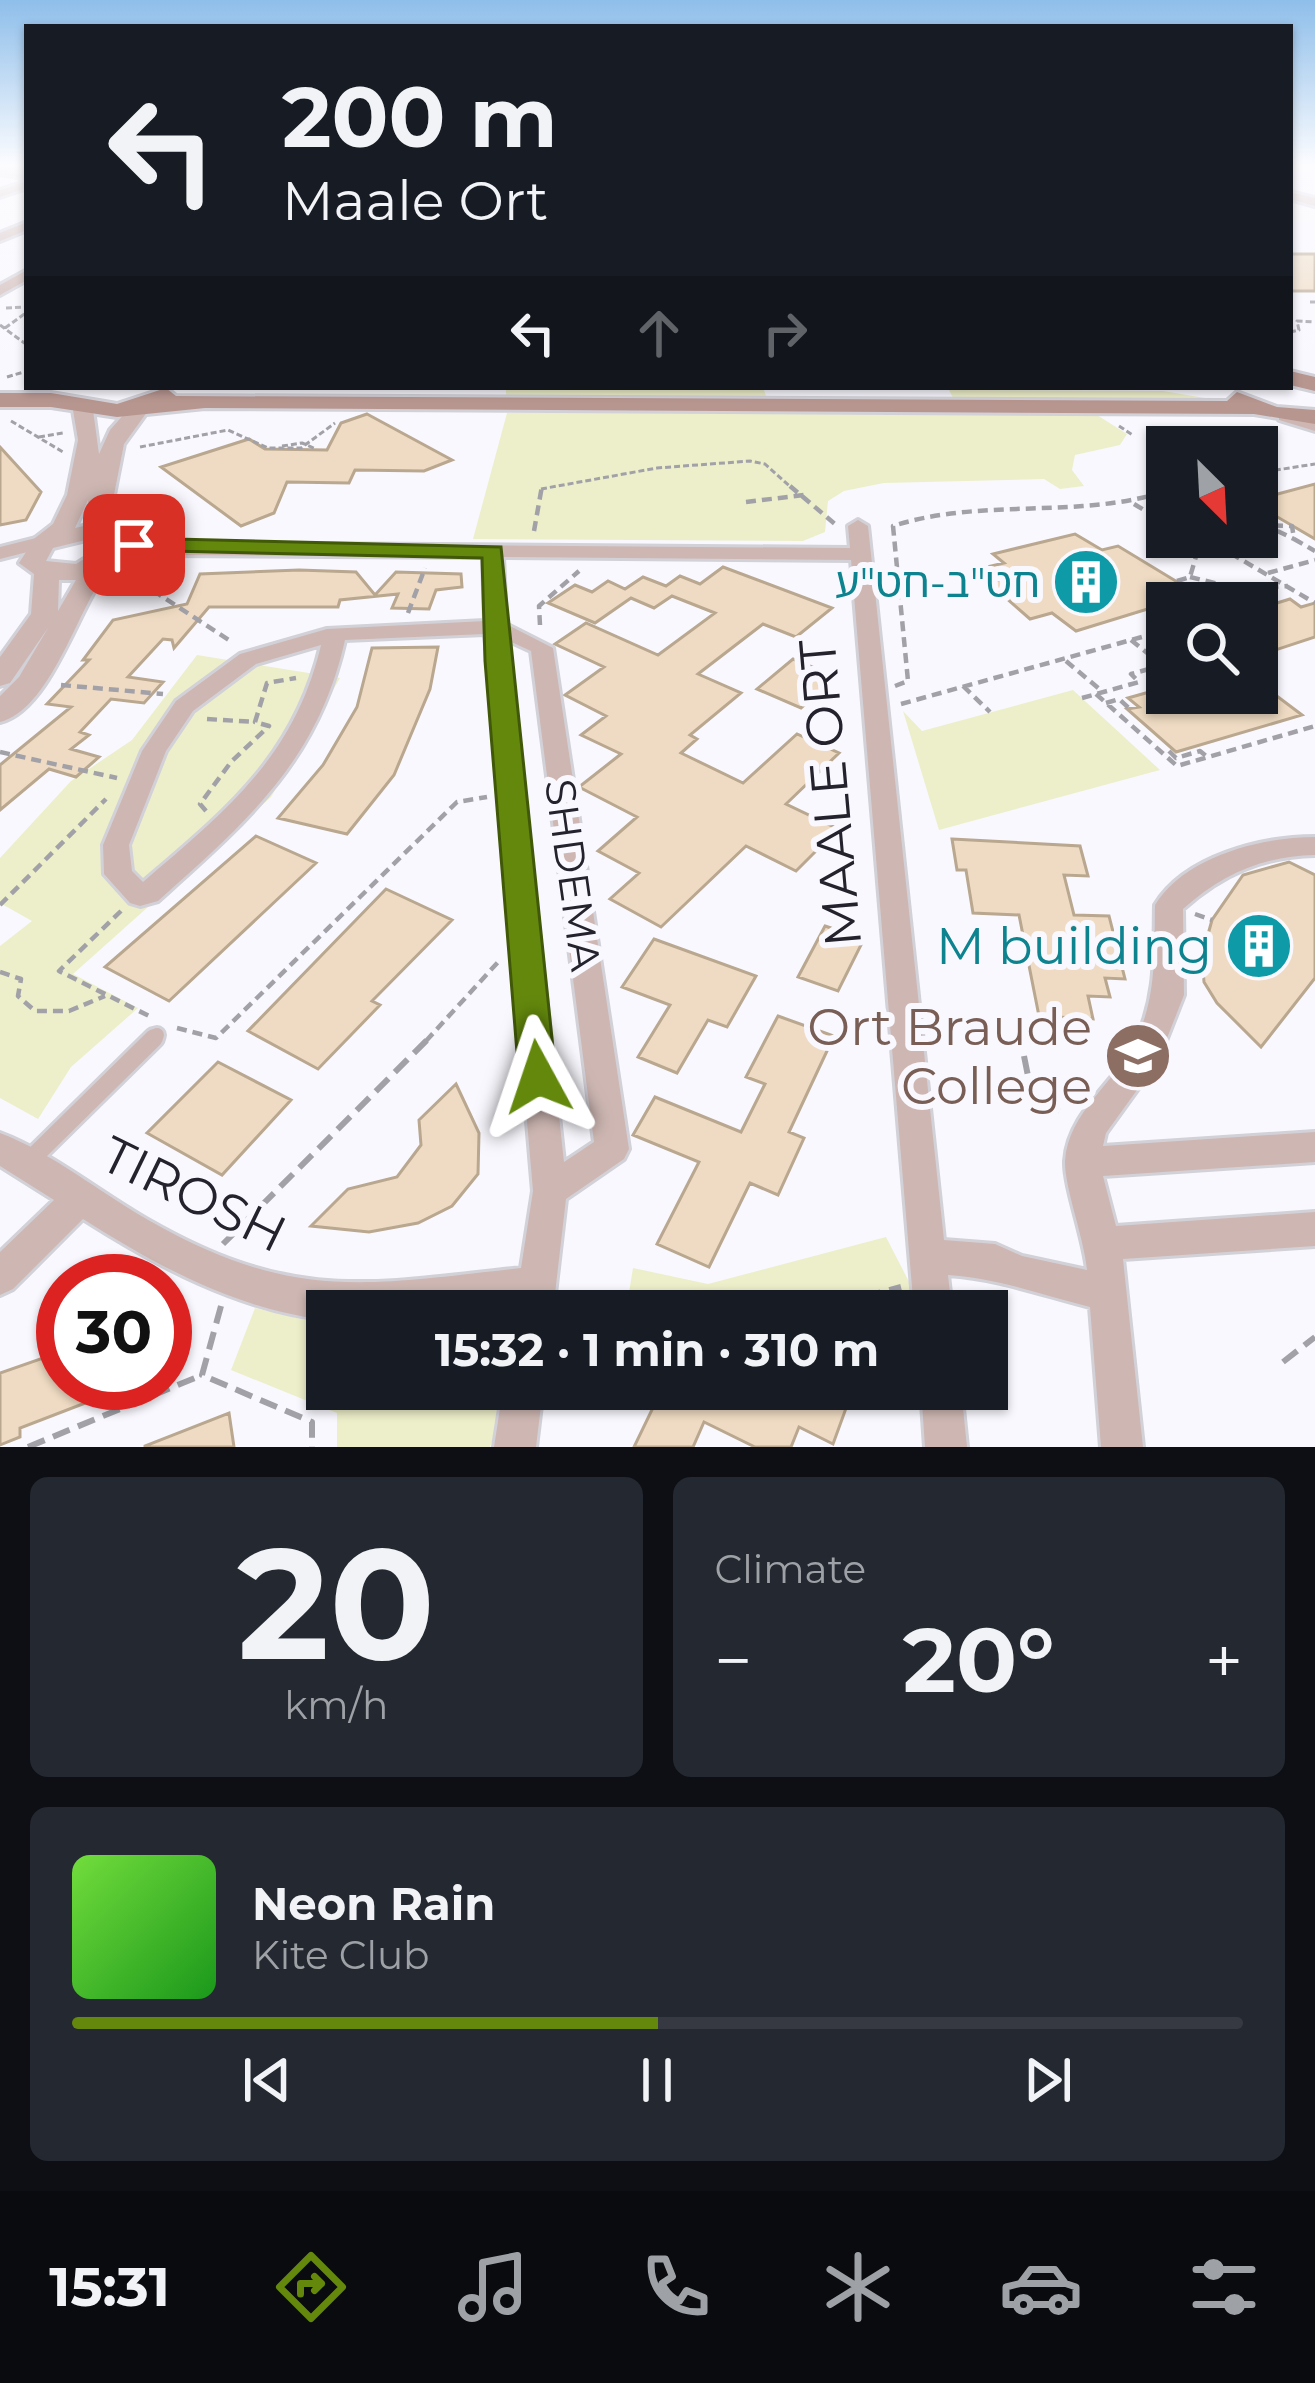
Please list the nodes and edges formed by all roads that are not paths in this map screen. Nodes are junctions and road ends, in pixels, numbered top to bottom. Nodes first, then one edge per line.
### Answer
1 (0, 240) edge
2 (18, 248) dead end
3 (8, 386) edge
4 (167, 390) edge
5 (1232, 390) edge
6 (143, 406) junction
7 (76, 408) edge
8 (1253, 408) junction
9 (1285, 416) junction
10 (1315, 417) edge
11 (1315, 426) edge
12 (493, 551) junction
13 (45, 553) junction
14 (109, 553) junction
15 (0, 555) edge
16 (496, 626) junction
17 (335, 634) junction
18 (0, 677) edge
19 (0, 712) edge
20 (1315, 846) edge
21 (158, 1035) dead end
22 (1086, 1145) junction
23 (1315, 1147) edge
24 (13, 1156) edge
25 (550, 1191) junction
26 (81, 1197) junction
27 (1315, 1229) edge
28 (1102, 1244) junction
29 (929, 1266) junction
30 (0, 1277) edge
31 (537, 1290) edge
32 (932, 1290) edge
33 (1103, 1292) junction
34 (306, 1299) edge
35 (520, 1410) edge
36 (943, 1410) edge
37 (514, 1447) edge
38 (946, 1447) edge
39 (1122, 1447) edge

1 - 2 street
3 - 7 main road
4 - 6 main road
5 - 8 main road
6 - 7 main road
6 - 8 main road
6 - 14 street
7 - 13 street
8 - 9 main road
9 - 10 main road
9 - 11 street
12 - 14 street
12 - 16 street, SHDEMA
12 - 29 street, MAALE ORT
13 - 14 street
13 - 14 street
13 - 15 street
13 - 18 street
14 - 19 street
16 - 17 street
16 - 25 street, SHDEMA
16 - 25 street, SHDEMA
17 - 17 street
20 - 22 street
21 - 24 lane, TIROSH
22 - 23 street
22 - 28 street
24 - 26 street, TIROSH
25 - 31 street, SHDEMA
26 - 30 street
26 - 34 street, TIROSH
27 - 28 street
28 - 33 street
29 - 32 street, MAALE ORT
29 - 33 street
33 - 39 street
35 - 37 street
36 - 38 street

